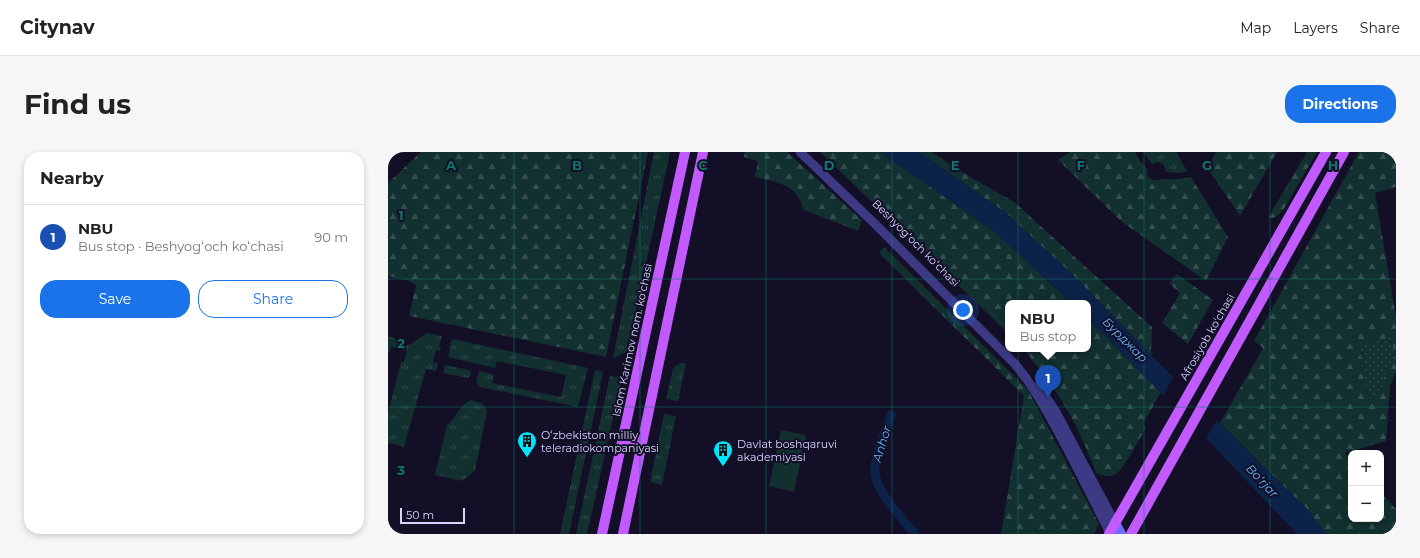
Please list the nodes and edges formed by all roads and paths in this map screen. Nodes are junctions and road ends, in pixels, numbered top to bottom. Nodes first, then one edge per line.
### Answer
1 (685, 152) edge
2 (702, 152) edge
3 (800, 152) edge
4 (806, 152) edge
5 (1326, 152) edge
6 (1344, 152) edge
7 (658, 280) junction
8 (675, 284) junction
9 (1005, 347) edge
10 (1010, 352) edge
11 (622, 444) junction
12 (641, 449) junction
13 (1115, 523) junction
14 (602, 534) edge
15 (623, 534) edge
16 (1110, 534) edge
17 (1121, 534) edge
18 (1131, 534) edge

1 - 7 main road, Islom Karimov nom. ko'chasi
2 - 8 main road
3 - 16 street, Beshyogʻoch koʻchasi
4 - 9 street, Beshyogʻoch koʻchasi
5 - 13 main road, Afrosiyob ko'chasi
6 - 18 main road
7 - 8 main road
7 - 11 main road, Islom Karimov nom. ko'chasi
8 - 12 main road
10 - 13 street, Beshyogʻoch koʻchasi
11 - 12 main road
11 - 14 main road, Islom Karimov nom. ko'chasi
12 - 15 main road
13 - 16 main road, Afrosiyob ko'chasi
13 - 17 main road, Beshyogʻoch koʻchasi

